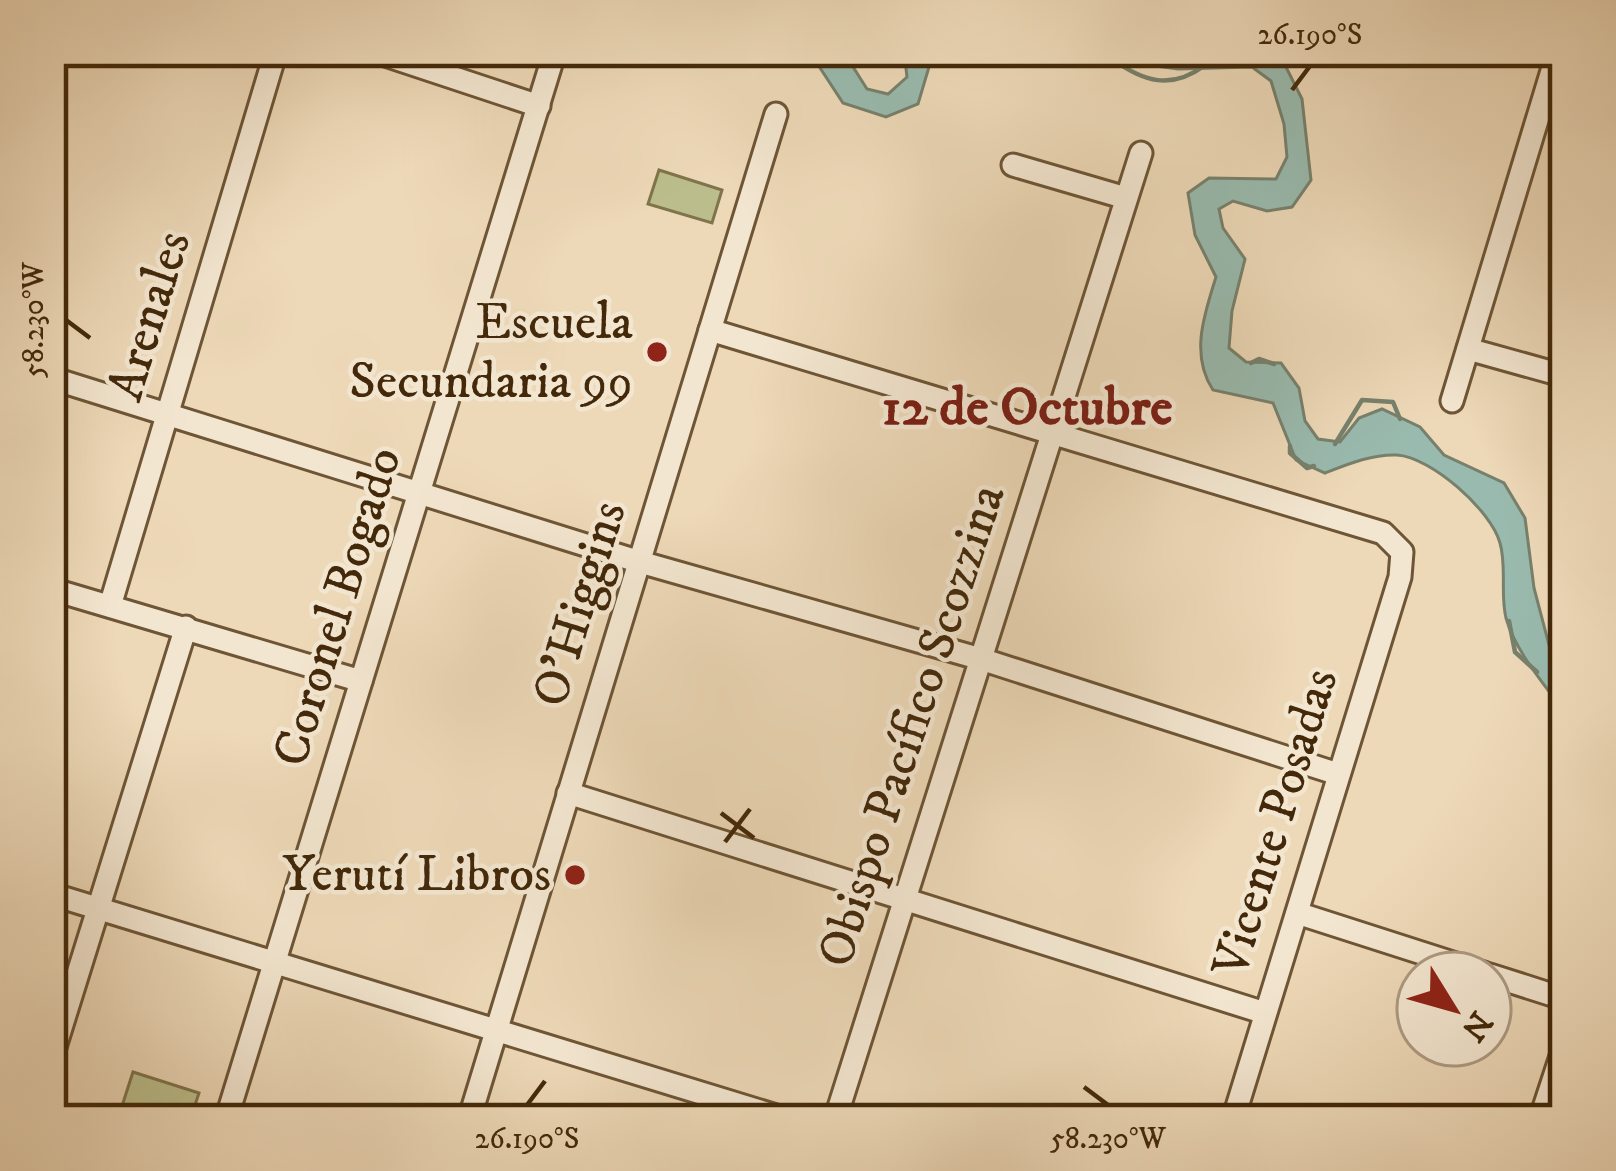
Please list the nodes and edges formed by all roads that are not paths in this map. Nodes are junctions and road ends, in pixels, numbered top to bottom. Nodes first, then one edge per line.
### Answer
1 (276, 51) edge
2 (373, 51) edge
3 (555, 51) edge
4 (1558, 51) edge
5 (539, 106) junction
6 (776, 114) dead end
7 (1141, 153) dead end
8 (1012, 165) dead end
9 (1126, 198) junction
10 (710, 329) junction
11 (1468, 349) junction
12 (1565, 376) edge
13 (51, 379) edge
14 (1452, 401) dead end
15 (168, 415) junction
16 (1052, 434) junction
17 (421, 491) junction
18 (640, 562) junction
19 (51, 589) edge
20 (110, 605) junction
21 (186, 627) junction
22 (981, 659) junction
23 (362, 681) junction
24 (1338, 774) junction
25 (568, 793) junction
26 (51, 894) edge
27 (905, 899) junction
28 (98, 908) junction
29 (1297, 913) junction
30 (1409, 949) edge
31 (276, 963) junction
32 (1514, 983) edge
33 (1565, 999) edge
34 (1265, 1013) junction
35 (496, 1030) junction
36 (1565, 1044) edge
37 (51, 1060) edge
38 (226, 1120) edge
39 (469, 1120) edge
40 (789, 1120) edge
41 (835, 1120) edge
42 (1233, 1120) edge
43 (1540, 1120) edge

1 - 15 street, Arenales
2 - 5 street
3 - 5 street, Coronel Bogado
4 - 11 street
5 - 17 street, Coronel Bogado
6 - 10 street, O'Higgins
7 - 9 street, Obispo Pacífico Scozzina
8 - 9 street
9 - 16 street, Obispo Pacífico Scozzina
10 - 16 street
10 - 18 street, O'Higgins
11 - 12 street
11 - 14 street
13 - 15 street
15 - 17 street
15 - 20 street, Arenales
16 - 22 street, Obispo Pacífico Scozzina
16 - 24 street, Vicente Posadas
17 - 18 street
17 - 23 street, Coronel Bogado
18 - 22 street
18 - 25 street, O'Higgins
19 - 20 street
20 - 21 street
21 - 23 street
21 - 28 street
22 - 24 street
22 - 27 street, Obispo Pacífico Scozzina
23 - 31 street, Coronel Bogado
24 - 29 street, Vicente Posadas
25 - 27 street
25 - 35 street, O'Higgins
26 - 28 street
27 - 34 street
27 - 41 street, Obispo Pacífico Scozzina
28 - 31 street
28 - 37 street
29 - 30 street
29 - 34 street, Vicente Posadas
31 - 35 street
31 - 38 street, Coronel Bogado
32 - 33 street
34 - 42 street, Vicente Posadas
35 - 39 street, O'Higgins
35 - 40 street
36 - 43 street

